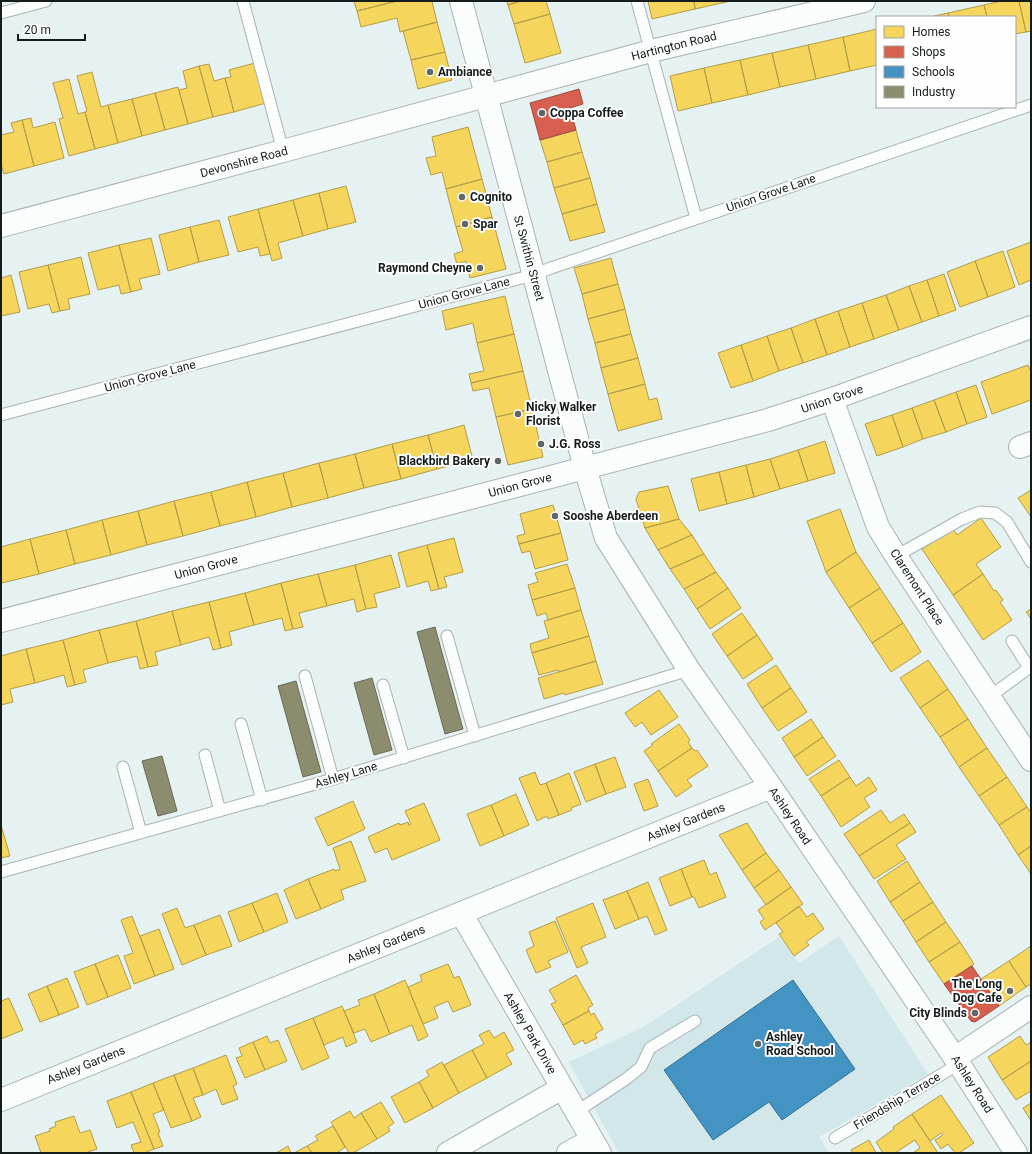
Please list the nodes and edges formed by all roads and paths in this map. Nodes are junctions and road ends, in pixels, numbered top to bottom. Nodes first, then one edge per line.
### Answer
1 (46, 1) edge
2 (243, 1) edge
3 (461, 1) edge
4 (638, 1) edge
5 (864, 1) edge
6 (1, 13) edge
7 (651, 51) junction
8 (486, 96) junction
9 (1031, 105) edge
10 (283, 151) junction
11 (696, 218) junction
12 (1, 226) edge
13 (533, 275) junction
14 (1031, 327) edge
15 (832, 399) junction
16 (1, 415) edge
17 (585, 468) junction
18 (896, 556) junction
19 (1031, 562) edge
20 (1, 621) edge
21 (447, 636) dead end
22 (1012, 641) dead end
23 (689, 670) junction
24 (305, 676) dead end
25 (383, 684) dead end
26 (989, 697) junction
27 (241, 724) dead end
28 (475, 736) junction
29 (205, 755) dead end
30 (404, 758) junction
31 (1031, 760) edge
32 (124, 767) dead end
33 (333, 779) junction
34 (771, 788) junction
35 (262, 800) junction
36 (220, 811) junction
37 (142, 833) junction
38 (1, 872) edge
39 (461, 913) junction
40 (1031, 1008) edge
41 (695, 1021) dead end
42 (957, 1061) junction
43 (562, 1088) junction
44 (1, 1100) edge
45 (576, 1112) junction
46 (835, 1138) dead end
47 (596, 1146) edge
48 (448, 1153) edge
49 (568, 1153) edge
50 (1016, 1153) edge

1 - 6 lane
2 - 10 lane
3 - 8 street, St Swithin Street
4 - 7 lane
5 - 7 street, Hartington Road
7 - 8 street, Hartington Road
7 - 11 lane
8 - 10 street, Devonshire Road
8 - 13 street, St Swithin Street
9 - 11 lane, Union Grove Lane
10 - 12 street, Devonshire Road
11 - 13 lane, Union Grove Lane
13 - 16 lane, Union Grove Lane
13 - 17 street, St Swithin Street
14 - 15 street, Union Grove
15 - 17 street, Union Grove
15 - 18 street, Claremont Place
17 - 20 street, Union Grove
17 - 23 street, Ashley Road
18 - 19 lane
18 - 26 street, Claremont Place
21 - 28 lane
22 - 26 lane
23 - 28 lane, Ashley Lane
23 - 34 street, Ashley Road
24 - 33 lane
25 - 30 lane
26 - 31 street, Claremont Place
27 - 35 lane
28 - 30 lane, Ashley Lane
29 - 36 lane
30 - 33 lane, Ashley Lane
32 - 37 lane
33 - 35 lane, Ashley Lane
34 - 39 street, Ashley Gardens
34 - 42 street, Ashley Road
35 - 36 lane, Ashley Lane
36 - 37 lane, Ashley Lane
37 - 38 lane, Ashley Lane
39 - 43 street, Ashley Park Drive
39 - 44 street, Ashley Gardens
40 - 42 street
41 - 45 lane
42 - 46 lane, Friendship Terrace
42 - 50 street, Ashley Road
43 - 45 street, Ashley Park Drive
43 - 48 street
45 - 47 street, Ashley Park Drive
47 - 49 street

